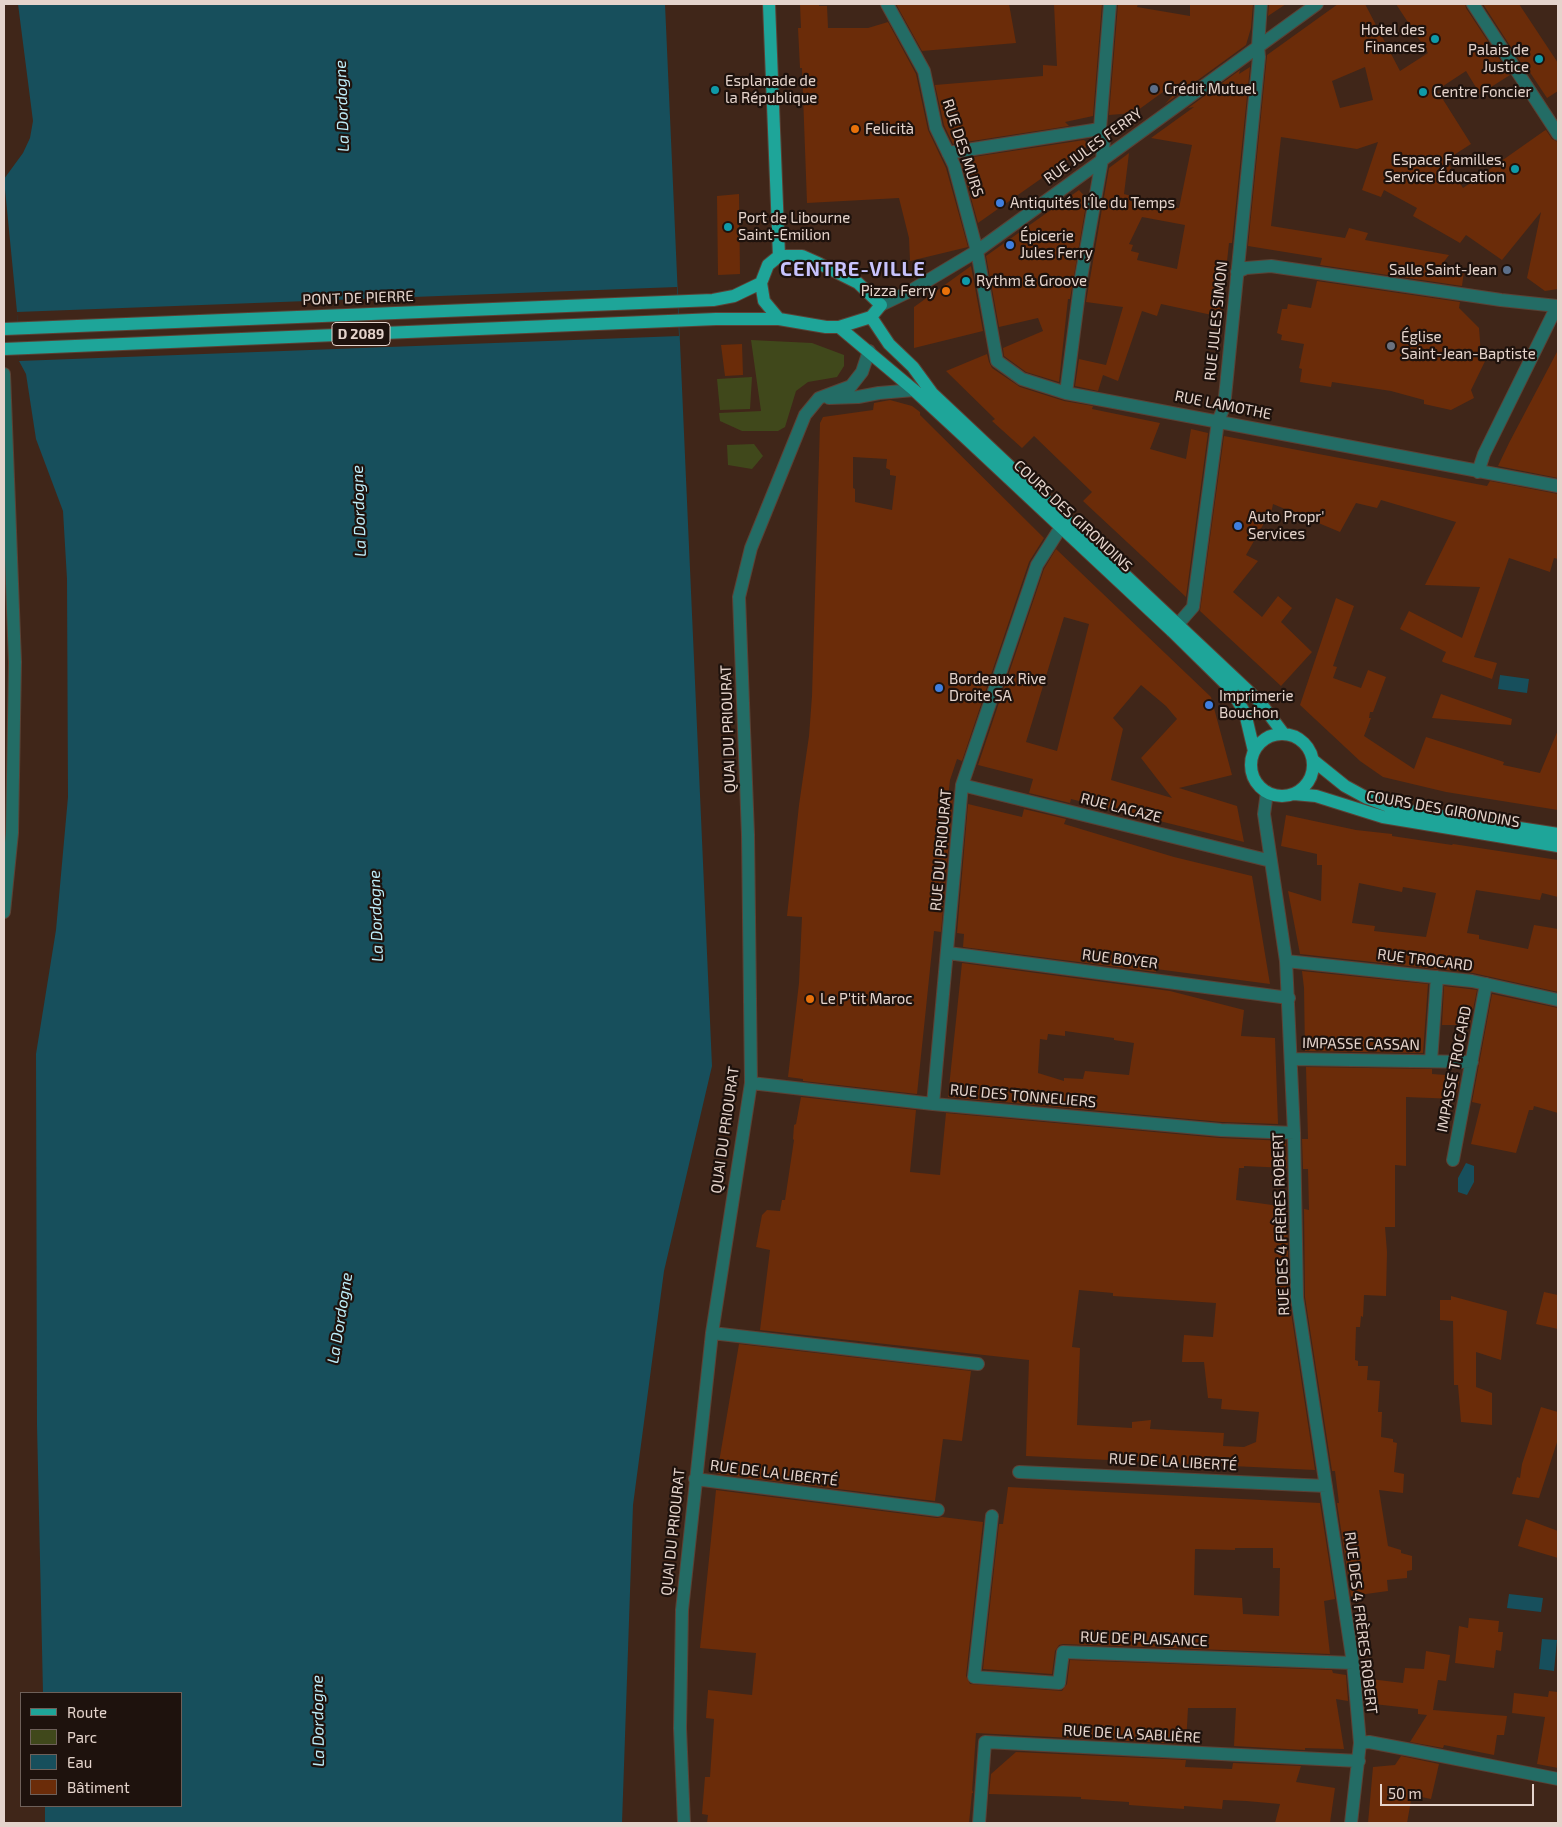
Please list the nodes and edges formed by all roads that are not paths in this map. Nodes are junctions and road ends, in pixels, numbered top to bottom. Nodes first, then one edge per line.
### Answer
1 (769, 4) edge
2 (887, 4) edge
3 (1110, 4) edge
4 (1261, 4) edge
5 (1318, 4) edge
6 (1473, 4) edge
7 (1258, 46) junction
8 (1100, 129) junction
9 (1558, 134) edge
10 (948, 152) junction
11 (1102, 160) junction
12 (977, 251) junction
13 (779, 256) junction
14 (1237, 272) junction
15 (761, 284) junction
16 (881, 305) junction
17 (1557, 306) edge
18 (871, 317) junction
19 (779, 319) junction
20 (839, 327) junction
21 (4, 329) edge
22 (5, 349) edge
23 (869, 351) junction
24 (4, 374) edge
25 (914, 390) junction
26 (1066, 393) junction
27 (819, 398) junction
28 (1218, 420) junction
29 (1478, 472) junction
30 (1558, 486) edge
31 (1061, 527) junction
32 (6, 535) edge
33 (1175, 628) junction
34 (1283, 733) junction
35 (1254, 751) junction
36 (9, 756) edge
37 (1314, 762) junction
38 (962, 785) junction
39 (1267, 792) junction
40 (1294, 794) junction
41 (8, 834) edge
42 (1558, 834) edge
43 (1558, 846) edge
44 (1271, 861) junction
45 (4, 907) edge
46 (948, 953) junction
47 (1286, 961) junction
48 (1437, 977) junction
49 (1486, 984) junction
50 (1289, 998) junction
51 (1558, 1000) edge
52 (1290, 1060) junction
53 (1431, 1061) junction
54 (1472, 1062) junction
55 (751, 1083) junction
56 (933, 1104) junction
57 (1294, 1134) junction
58 (1453, 1160) dead end
59 (712, 1333) junction
60 (978, 1364) dead end
61 (1019, 1472) dead end
62 (695, 1479) junction
63 (1326, 1486) junction
64 (938, 1510) dead end
65 (992, 1516) dead end
66 (1352, 1663) junction
67 (1360, 1743) junction
68 (1359, 1761) junction
69 (1558, 1779) edge
70 (684, 1823) edge
71 (979, 1823) edge
72 (1351, 1823) edge

1 - 13 main road
2 - 10 street, RUE DES MURS
3 - 8 street
4 - 7 street, RUE JULES SIMON
5 - 7 street, RUE JULES FERRY
6 - 9 street
7 - 11 street, RUE JULES FERRY
7 - 14 street, RUE JULES SIMON
8 - 10 street
8 - 11 street
10 - 12 street, RUE DES MURS
11 - 12 street, RUE JULES FERRY
11 - 26 street
12 - 16 street, RUE JULES FERRY
12 - 26 street, RUE LAMOTHE
13 - 15 main road
13 - 16 main road
14 - 17 street
14 - 28 street, RUE JULES SIMON
15 - 19 main road
15 - 21 main road, PONT DE PIERRE / D 2089
16 - 18 main road
17 - 29 street
18 - 20 main road
18 - 33 main road, COURS DES GIRONDINS
19 - 20 main road
19 - 22 main road, D 2089
20 - 23 main road, COURS DES GIRONDINS
23 - 25 main road, COURS DES GIRONDINS
23 - 27 street
24 - 32 street
25 - 27 street
25 - 31 main road, COURS DES GIRONDINS
26 - 28 street, RUE LAMOTHE
27 - 55 street, QUAI DU PRIOURAT
28 - 29 street, RUE LAMOTHE
28 - 33 street, RUE JULES SIMON
29 - 30 street, RUE LAMOTHE
31 - 33 main road, COURS DES GIRONDINS
31 - 38 street, RUE DU PRIOURAT
32 - 36 street
33 - 34 main road, COURS DES GIRONDINS
33 - 35 main road, COURS DES GIRONDINS
34 - 35 main road
34 - 37 main road, COURS DES GIRONDINS
35 - 39 main road, COURS DES GIRONDINS
36 - 41 street
37 - 40 main road
37 - 42 main road, COURS DES GIRONDINS
38 - 44 street, RUE LACAZE
38 - 46 street, RUE DU PRIOURAT
39 - 40 main road, COURS DES GIRONDINS
39 - 44 street, RUE DES 4 FRÈRES ROBERT
40 - 43 main road, COURS DES GIRONDINS
41 - 45 street
44 - 47 street, RUE DES 4 FRÈRES ROBERT
46 - 50 street, RUE BOYER
46 - 56 street, RUE DU PRIOURAT
47 - 48 street, RUE TROCARD
47 - 50 street, RUE DES 4 FRÈRES ROBERT
48 - 49 street, RUE TROCARD
48 - 53 street, IMPASSE CASSAN
49 - 51 street, RUE TROCARD
49 - 54 street, IMPASSE TROCARD
50 - 52 street, RUE DES 4 FRÈRES ROBERT
52 - 53 street, IMPASSE CASSAN
52 - 57 street, RUE DES 4 FRÈRES ROBERT
53 - 54 street, IMPASSE CASSAN
54 - 58 street, IMPASSE TROCARD
55 - 56 street, RUE DES TONNELIERS
55 - 59 street, QUAI DU PRIOURAT
56 - 57 street, RUE DES TONNELIERS
57 - 63 street, RUE DES 4 FRÈRES ROBERT
59 - 60 street
59 - 62 street, QUAI DU PRIOURAT
61 - 63 street, RUE DE LA LIBERTÉ
62 - 64 street, RUE DE LA LIBERTÉ
62 - 70 street, QUAI DU PRIOURAT
63 - 66 street, RUE DES 4 FRÈRES ROBERT
65 - 66 street, RUE DE PLAISANCE
66 - 67 street, RUE DES 4 FRÈRES ROBERT
67 - 68 street, RUE DES 4 FRÈRES ROBERT
67 - 69 street
68 - 71 street, RUE DE LA SABLIÈRE
68 - 72 street, RUE DES 4 FRÈRES ROBERT

